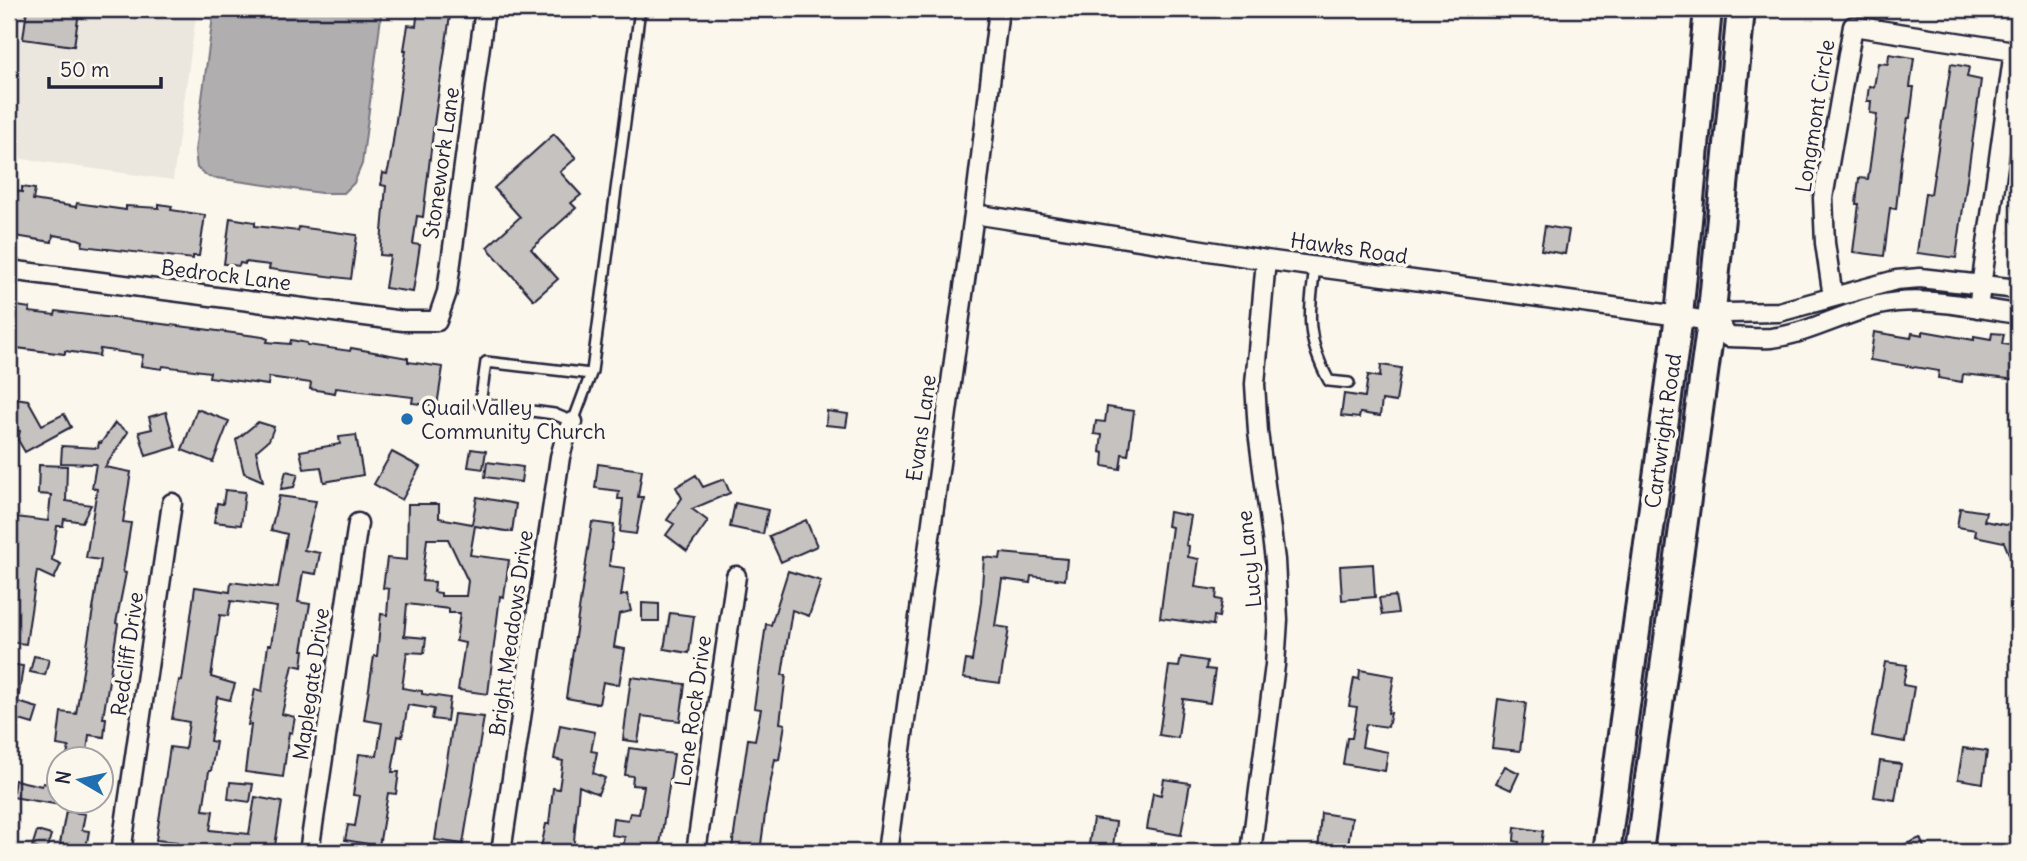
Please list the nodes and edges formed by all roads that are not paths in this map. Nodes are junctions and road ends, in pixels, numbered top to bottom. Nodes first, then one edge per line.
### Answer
1 (485, 9) edge
2 (640, 9) edge
3 (999, 9) edge
4 (1707, 9) edge
5 (1741, 9) edge
6 (974, 214) junction
7 (1266, 260) junction
8 (1315, 267) junction
9 (9, 270) edge
10 (1982, 284) junction
11 (2018, 289) edge
12 (1833, 297) junction
13 (1978, 308) junction
14 (2018, 314) edge
15 (1679, 316) junction
16 (437, 321) joint
17 (1715, 323) junction
18 (591, 374) junction
19 (1349, 383) dead end
20 (573, 422) junction
21 (172, 503) dead end
22 (358, 523) dead end
23 (736, 576) dead end
24 (1616, 778) junction
25 (1649, 781) junction
26 (121, 852) edge
27 (310, 852) edge
28 (501, 852) edge
29 (695, 852) edge
30 (887, 852) edge
31 (1251, 852) edge
32 (1606, 852) edge
33 (1639, 852) edge

1 - 16 street, Stonework Lane
2 - 18 lane
3 - 6 street, Evans Lane
4 - 15 main road, Cartwright Road
5 - 17 main road, Cartwright Road
6 - 7 street, Hawks Road
6 - 30 street, Evans Lane
7 - 8 street, Hawks Road
7 - 31 street, Lucy Lane
8 - 15 street, Hawks Road
8 - 19 lane
9 - 16 street, Bedrock Lane
10 - 11 street, Hawks Road
10 - 12 street, Hawks Road
10 - 12 street, Longmont Circle
10 - 13 street
12 - 17 street, Hawks Road
13 - 14 street, Hawks Road
13 - 17 street, Hawks Road
15 - 17 street, Hawks Road
15 - 24 main road, Cartwright Road
17 - 25 main road, Cartwright Road
18 - 20 lane
18 - 20 lane
20 - 28 street, Bright Meadows Drive
21 - 26 street, Redcliff Drive
22 - 27 street, Maplegate Drive
23 - 29 street, Lone Rock Drive
24 - 25 main road
24 - 32 main road, Cartwright Road
25 - 33 main road, Cartwright Road

